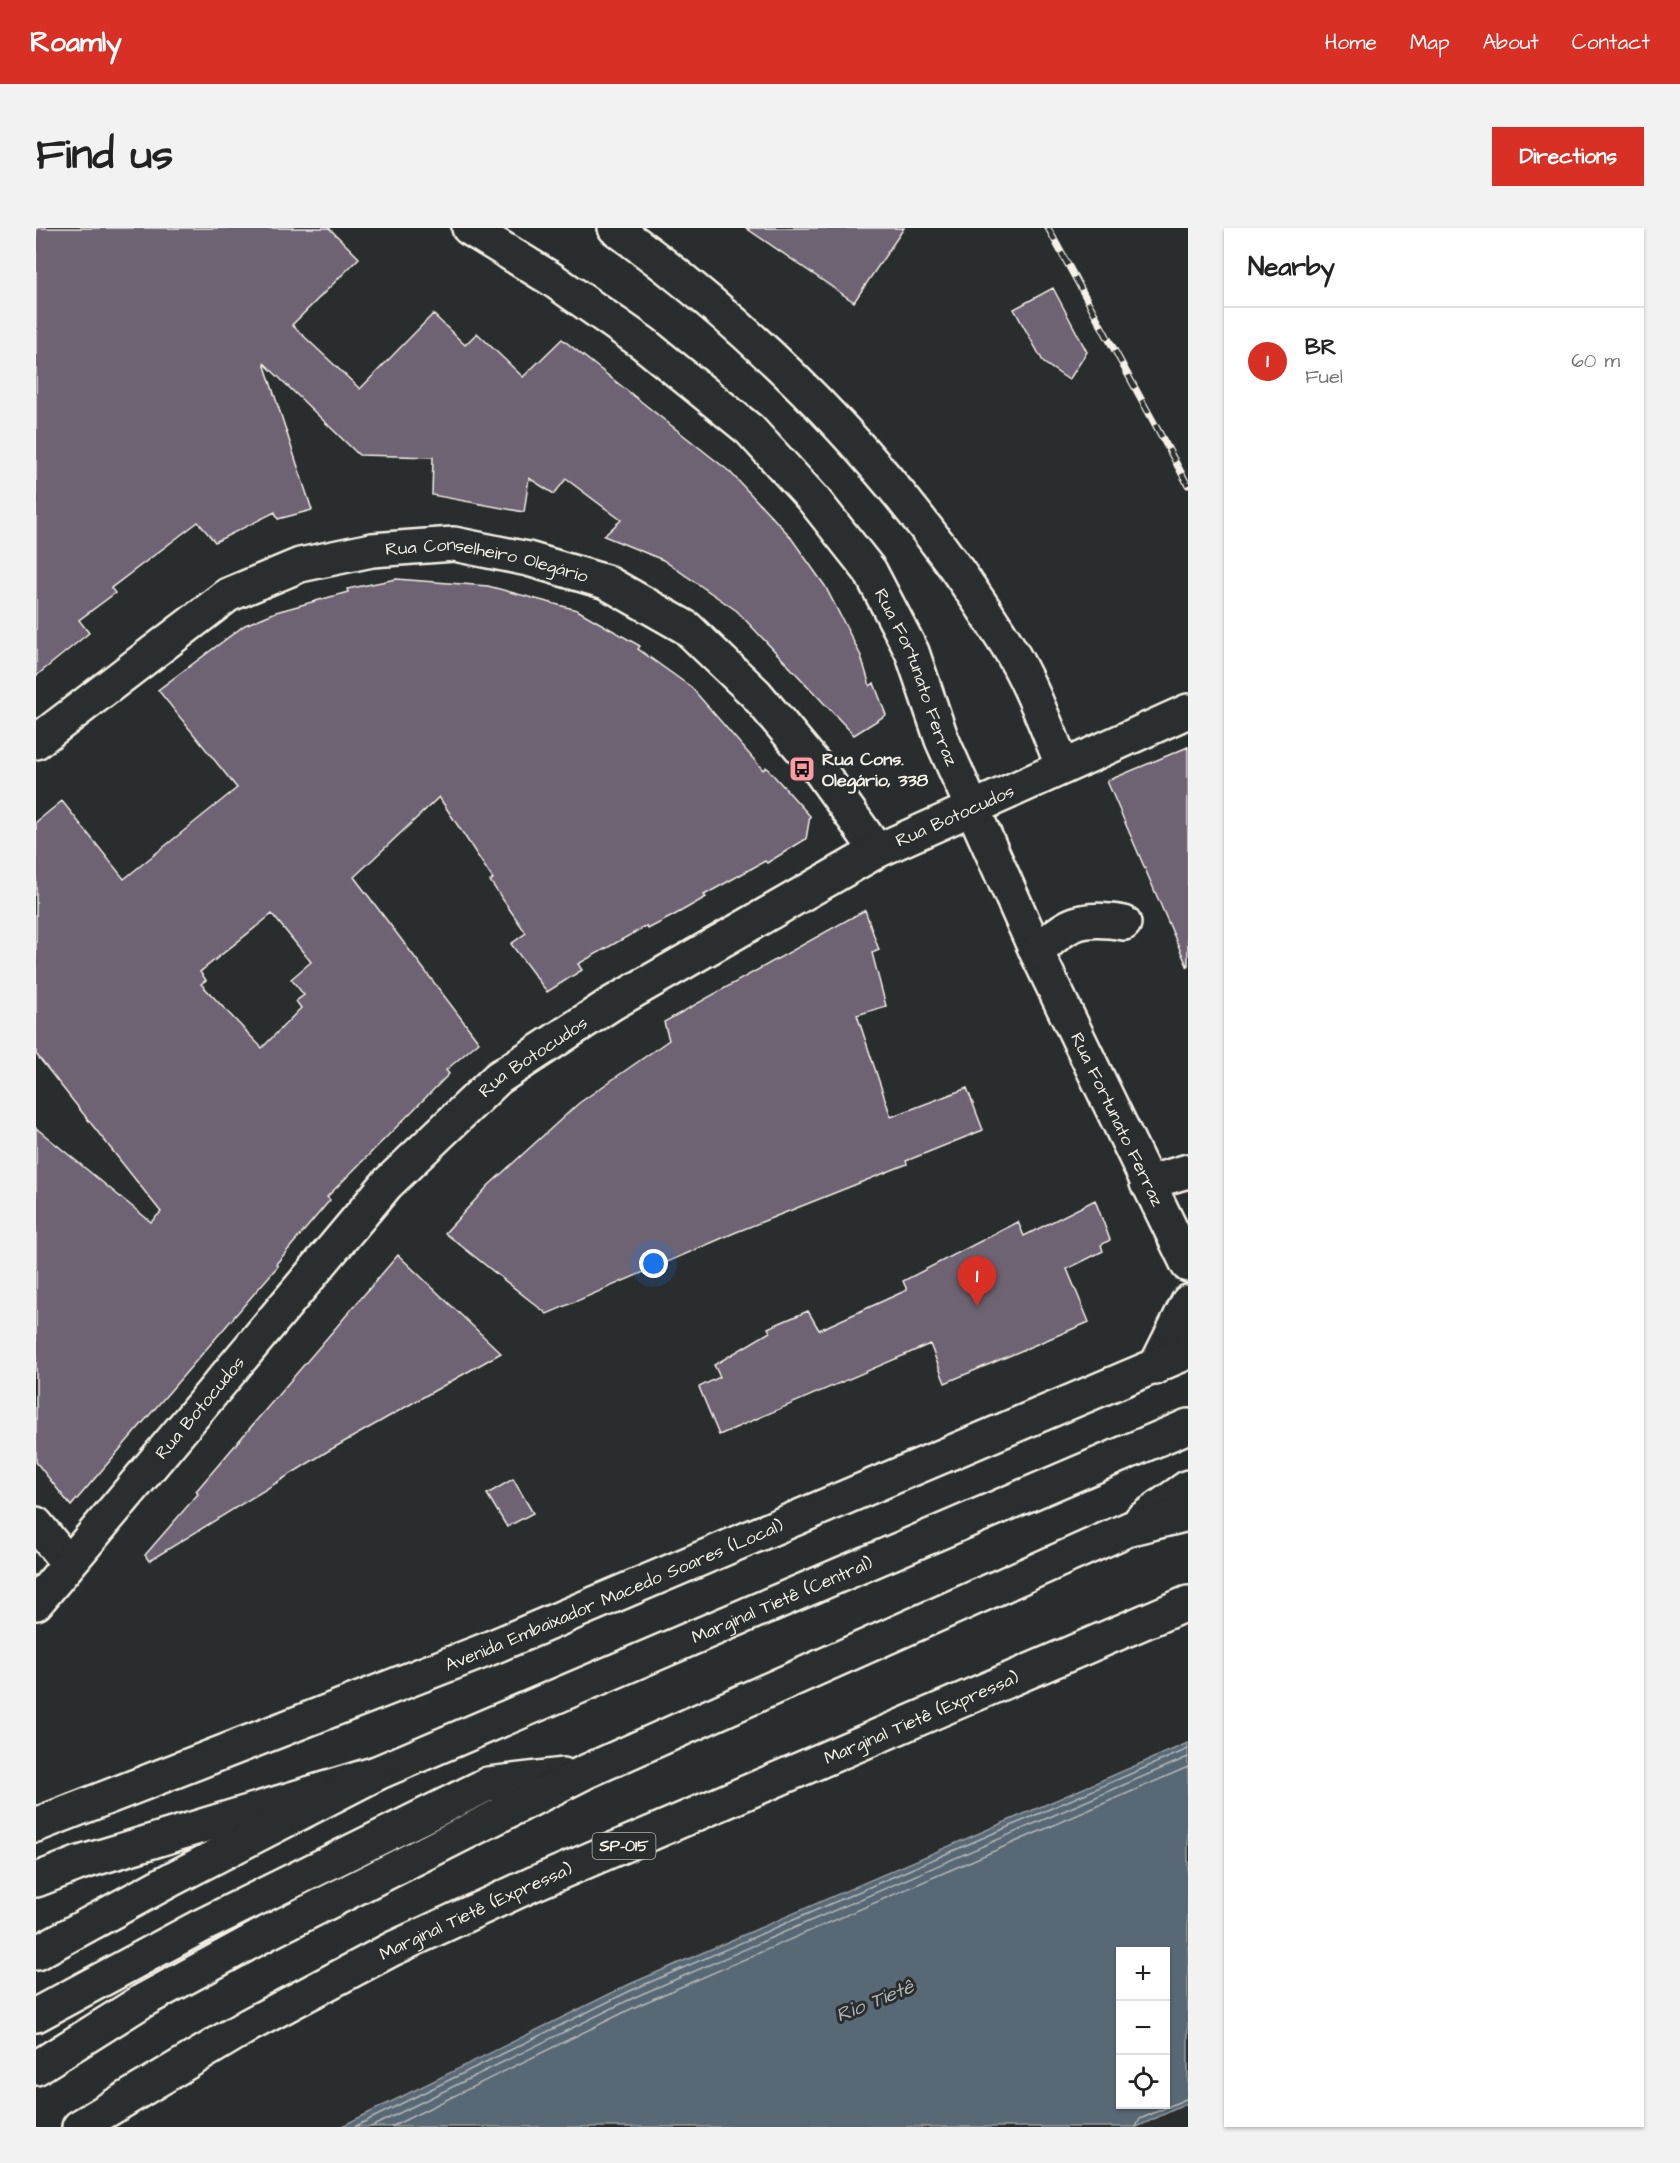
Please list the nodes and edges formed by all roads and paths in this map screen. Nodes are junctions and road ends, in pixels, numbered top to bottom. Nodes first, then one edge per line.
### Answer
1 (469, 228) edge
2 (615, 228) edge
3 (1188, 711) edge
4 (37, 739) edge
5 (1064, 767) junction
6 (973, 808) junction
7 (877, 852) junction
8 (1124, 923) dead end
9 (1037, 953) junction
10 (1188, 1171) edge
11 (1147, 1183) junction
12 (1188, 1265) edge
13 (1188, 1302) edge
14 (1188, 1352) edge
15 (1155, 1368) junction
16 (1188, 1426) edge
17 (1188, 1487) edge
18 (1188, 1514) edge
19 (36, 1524) edge
20 (1131, 1528) junction
21 (68, 1563) junction
22 (36, 1603) edge
23 (1188, 1603) edge
24 (585, 1772) junction
25 (376, 1773) junction
26 (36, 1825) edge
27 (36, 1880) edge
28 (36, 1953) edge
29 (36, 2015) edge
30 (36, 2068) edge
31 (79, 2127) edge

1 - 6 main road, Rua Fortunato Ferraz
2 - 5 main road
3 - 5 main road, Rua Botocudos
4 - 7 main road, Rua Conselheiro Olegário
5 - 6 main road, Rua Botocudos
6 - 7 main road, Rua Botocudos
6 - 9 main road, Rua Fortunato Ferraz
7 - 21 main road, Rua Botocudos
8 - 9 main road
9 - 11 main road, Rua Fortunato Ferraz
10 - 11 main road
11 - 12 main road, Rua Fortunato Ferraz
13 - 15 main road
14 - 15 main road, Avenida Embaixador Macedo Soares (Local)
15 - 26 main road, Avenida Embaixador Macedo Soares (Local)
16 - 25 main road, Marginal Tietê (Central)
17 - 20 main road
18 - 20 main road
19 - 21 main road
20 - 24 main road
21 - 22 main road, Rua Botocudos
23 - 31 main road, Marginal Tietê (Expressa) / SP-015
24 - 29 main road
24 - 30 main road
25 - 27 main road
25 - 28 main road

